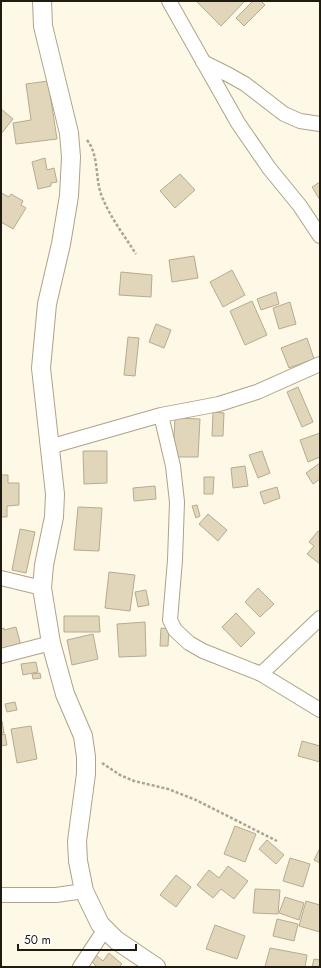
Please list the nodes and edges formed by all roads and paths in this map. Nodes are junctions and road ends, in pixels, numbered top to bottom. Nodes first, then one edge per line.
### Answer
1 (42, 1) edge
2 (169, 1) edge
3 (203, 62) junction
4 (320, 124) edge
5 (85, 138) dead end
6 (320, 236) edge
7 (136, 254) dead end
8 (320, 364) edge
9 (161, 415) junction
10 (49, 448) junction
11 (1, 578) edge
12 (42, 588) junction
13 (320, 618) edge
14 (51, 643) junction
15 (1, 656) edge
16 (261, 674) junction
17 (320, 710) edge
18 (86, 757) junction
19 (277, 841) dead end
20 (84, 891) junction
21 (1, 895) edge
22 (105, 929) junction
23 (80, 967) edge
24 (156, 967) edge

1 - 10 street
2 - 3 street
3 - 4 street
3 - 6 street
5 - 7 path
8 - 9 street
9 - 10 street
9 - 16 street
10 - 12 street
11 - 12 street
12 - 14 street
13 - 16 street
14 - 15 street
14 - 18 street
16 - 17 street
18 - 19 path
18 - 20 street
20 - 21 street
20 - 22 street
22 - 23 street
22 - 24 street

